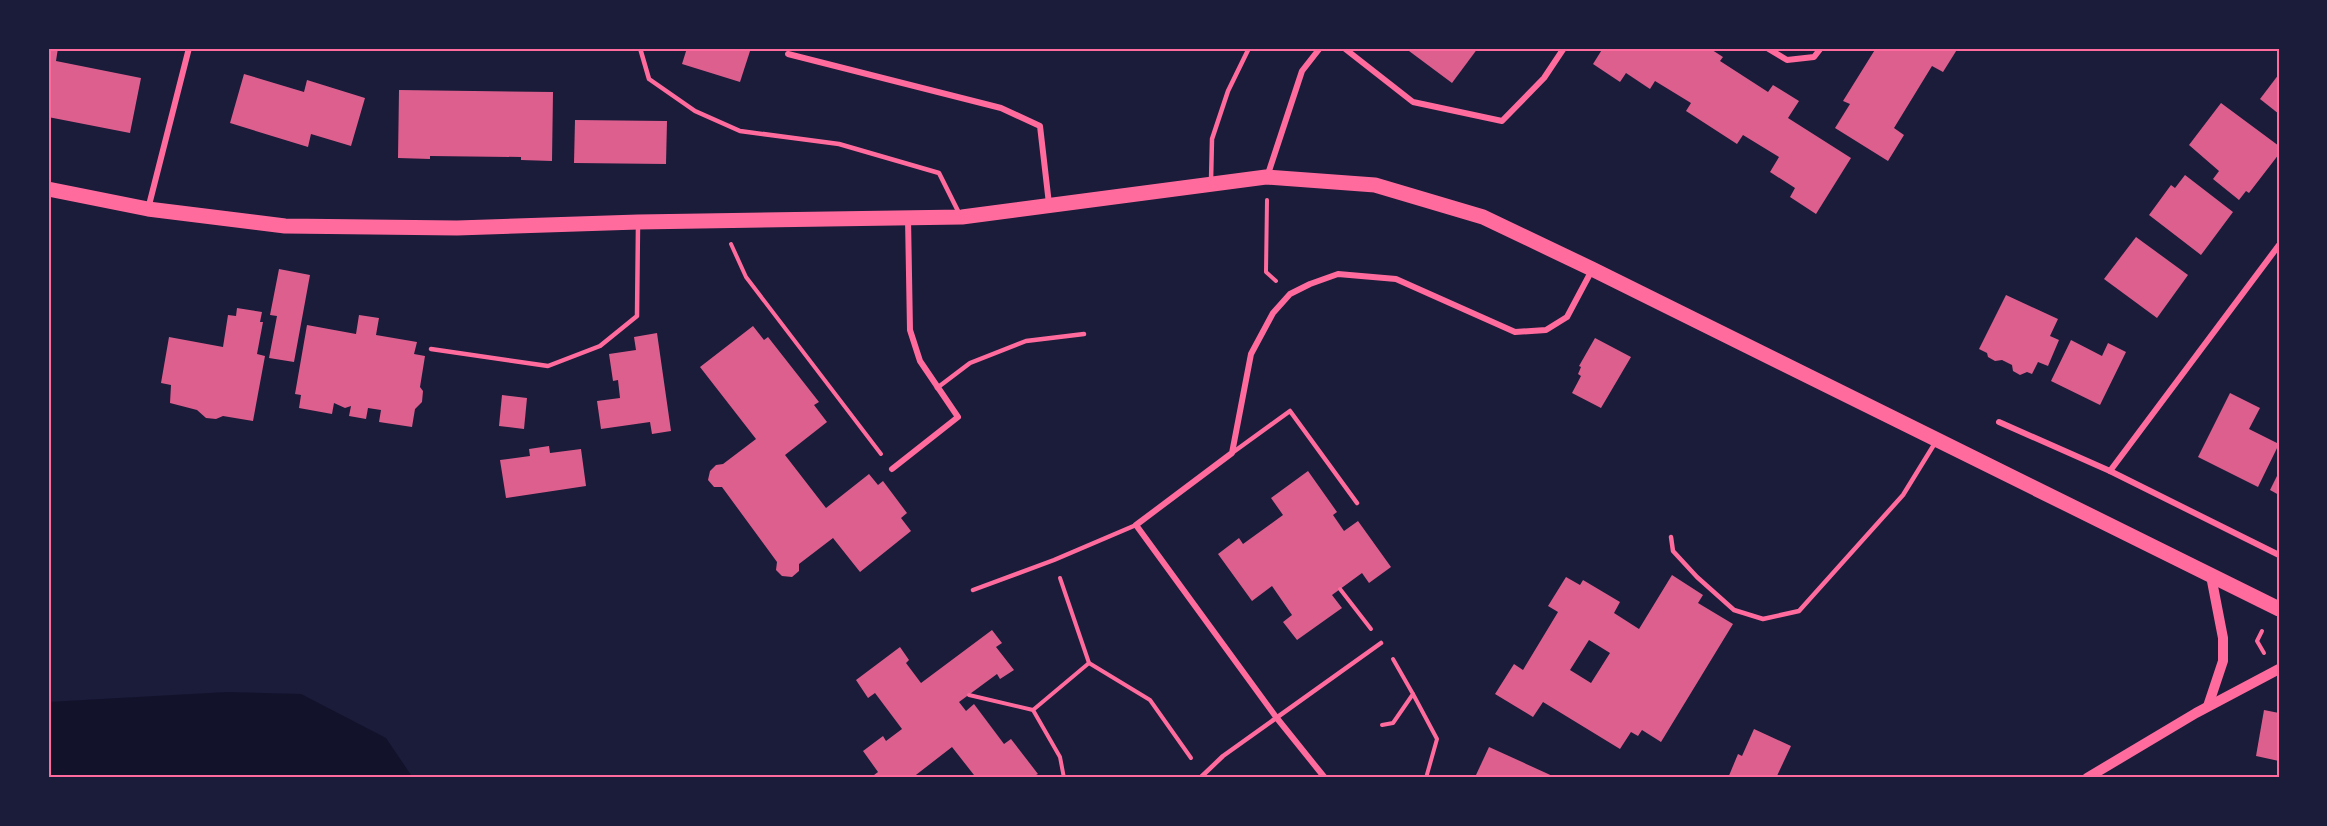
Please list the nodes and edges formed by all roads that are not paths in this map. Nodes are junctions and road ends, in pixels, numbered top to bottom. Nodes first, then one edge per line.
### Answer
1 (189, 48) edge
2 (640, 48) edge
3 (1249, 48) edge
4 (1320, 48) edge
5 (1344, 48) edge
6 (1564, 48) edge
7 (1767, 48) edge
8 (1821, 48) edge
9 (788, 54) dead end
10 (1266, 177) junction
11 (1211, 183) junction
12 (48, 189) edge
13 (1049, 205) junction
14 (148, 209) junction
15 (962, 217) junction
16 (908, 218) junction
17 (638, 222) junction
18 (2279, 244) edge
19 (1592, 269) junction
20 (1084, 334) dead end
21 (431, 350) dead end
22 (937, 388) junction
23 (1999, 422) dead end
24 (1936, 441) junction
25 (1232, 453) junction
26 (892, 469) road end
27 (2110, 471) junction
28 (1357, 503) dead end
29 (1136, 525) junction
30 (1671, 537) dead end
31 (2279, 555) edge
32 (2211, 576) junction
33 (973, 590) dead end
34 (2279, 609) edge
35 (1381, 643) road end
36 (2279, 669) edge
37 (2208, 706) junction
38 (1276, 717) junction
39 (1202, 777) edge
40 (1325, 778) edge
41 (2087, 778) edge

1 - 14 street
2 - 15 lane
3 - 11 lane
4 - 10 street
5 - 6 street
7 - 8 street
9 - 13 street
10 - 11 main road
10 - 19 main road
11 - 13 main road
12 - 14 main road
13 - 15 main road
14 - 17 main road
15 - 16 main road
16 - 17 main road
16 - 22 street
17 - 21 lane
18 - 27 street
19 - 24 main road
19 - 25 street
20 - 22 lane
22 - 26 street
23 - 27 street
24 - 30 lane
24 - 32 main road
25 - 28 lane
25 - 29 street
27 - 31 street
29 - 33 lane
29 - 38 street
32 - 34 main road
32 - 37 street
35 - 38 lane
36 - 37 street
37 - 41 street
38 - 39 lane
38 - 40 street

